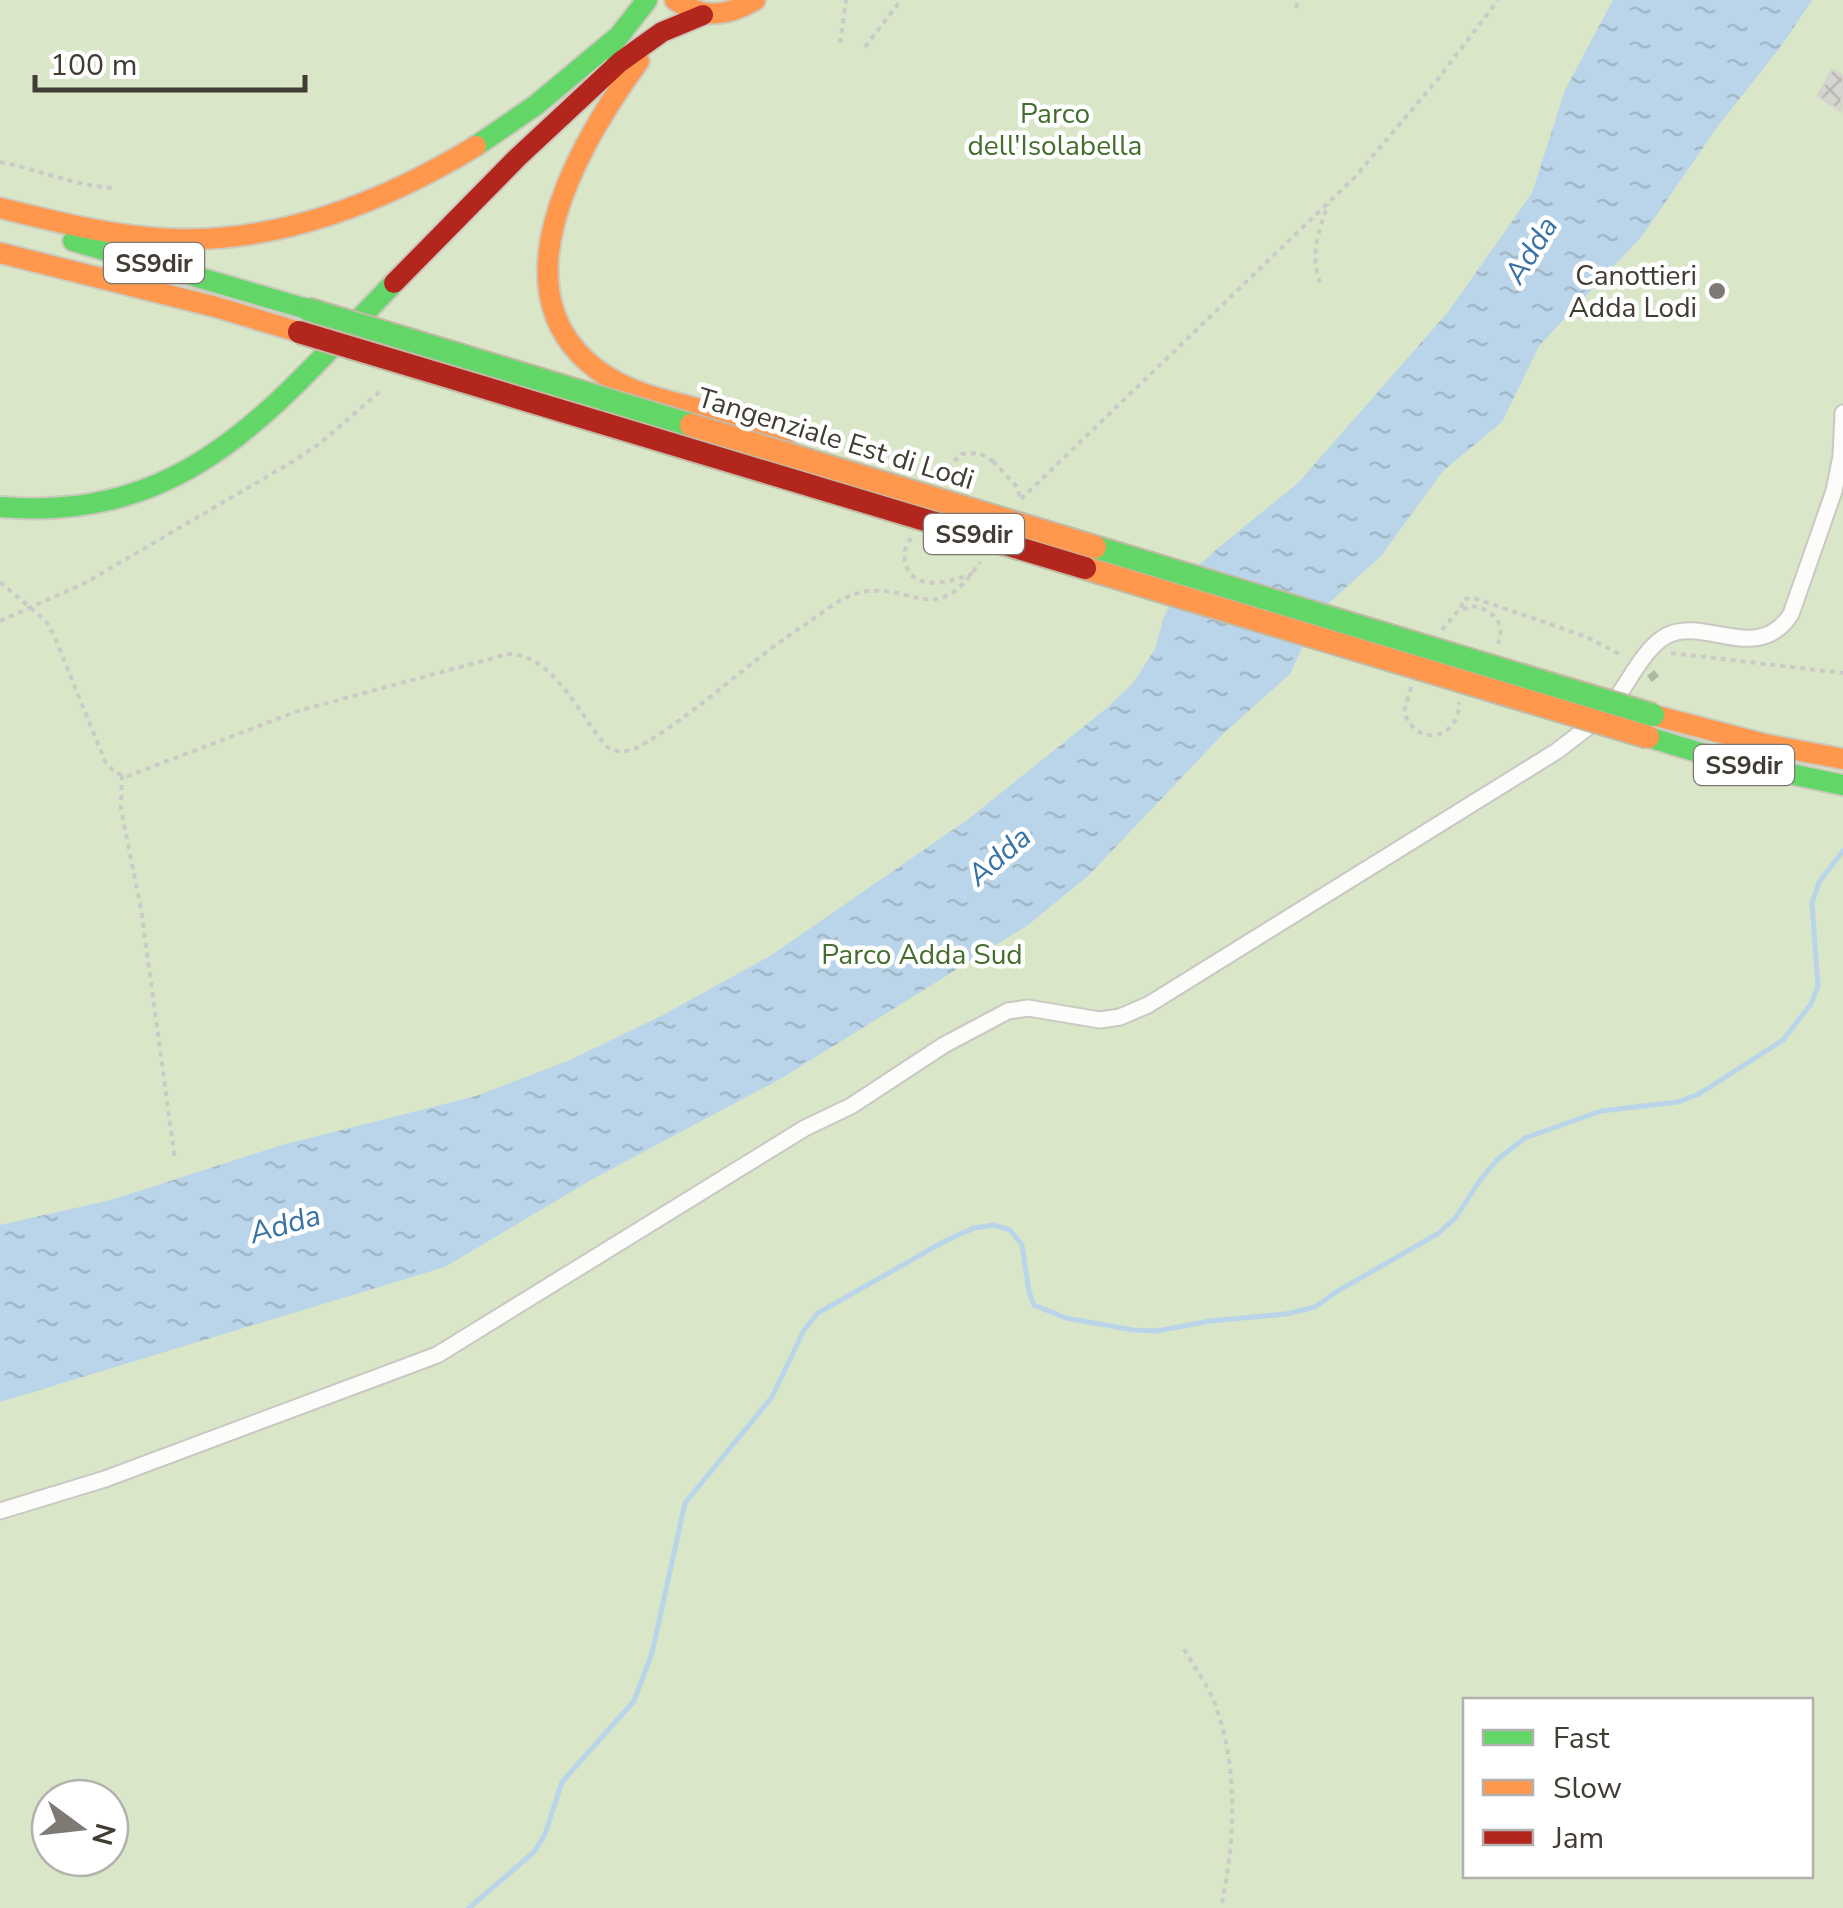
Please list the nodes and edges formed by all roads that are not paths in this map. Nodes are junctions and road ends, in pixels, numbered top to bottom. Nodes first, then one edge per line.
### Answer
1 (647, 0) edge
2 (675, 0) edge
3 (755, 0) edge
4 (703, 15) junction
5 (662, 32) junction
6 (620, 35) junction
7 (518, 157) junction
8 (0, 208) edge
9 (0, 224) edge
10 (0, 252) edge
11 (0, 268) edge
12 (182, 298) junction
13 (1843, 413) edge
14 (796, 457) junction
15 (0, 507) edge
16 (1651, 726) junction
17 (1843, 758) edge
18 (1843, 785) edge
19 (0, 1511) edge

1 - 6 main road
2 - 4 main road
3 - 4 main road
4 - 5 main road
5 - 7 main road
5 - 14 main road
6 - 7 main road
6 - 8 main road
7 - 15 main road
9 - 14 main road, Tangenziale Est di Lodi / SS9dir, bridge
10 - 12 main road, Tangenziale Est di Lodi / SS9dir
11 - 12 main road
12 - 16 main road, Tangenziale Est di Lodi / SS9dir, bridge
13 - 19 street
14 - 16 main road, Tangenziale Est di Lodi / SS9dir, bridge
16 - 17 main road, SS9dir
16 - 18 main road, SS9dir

